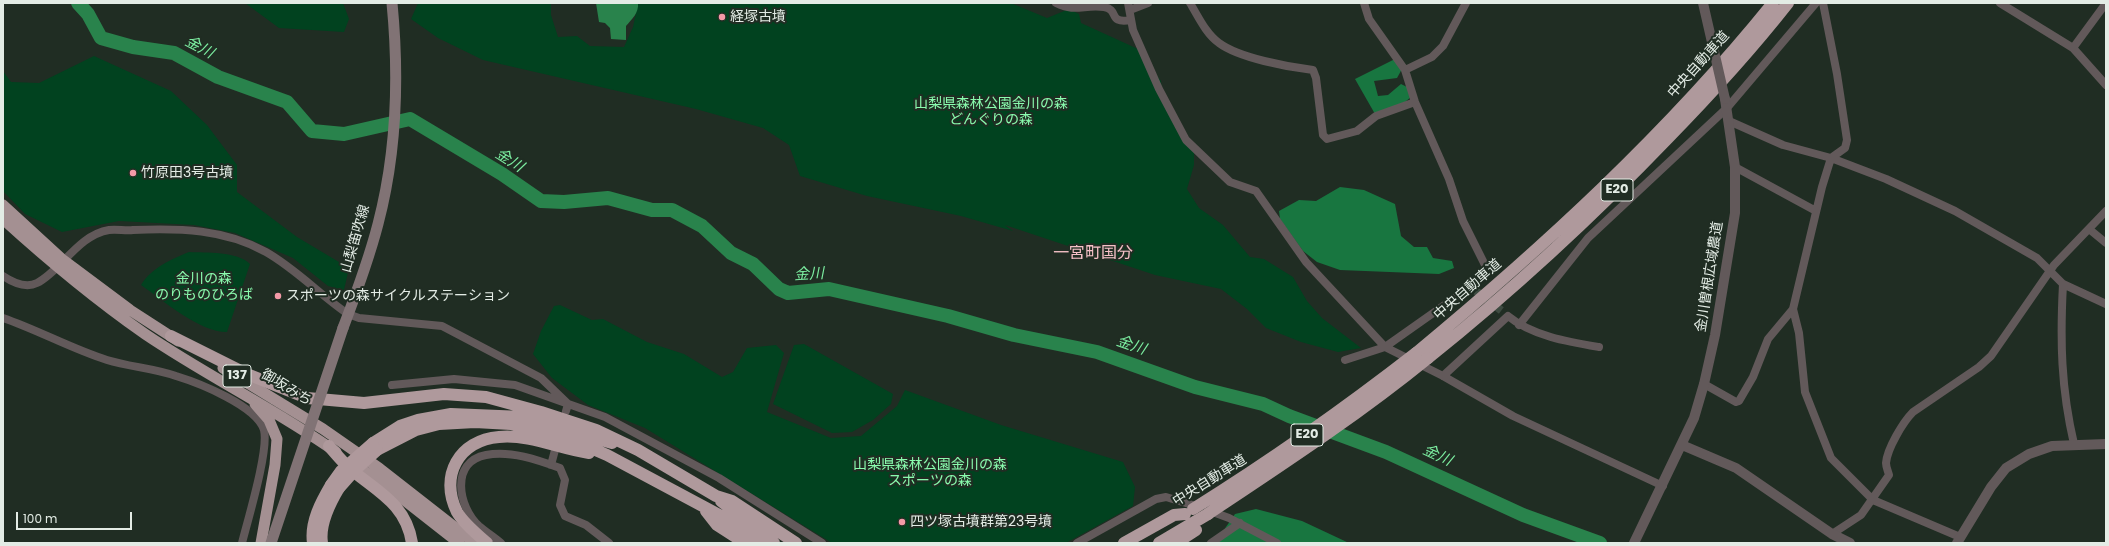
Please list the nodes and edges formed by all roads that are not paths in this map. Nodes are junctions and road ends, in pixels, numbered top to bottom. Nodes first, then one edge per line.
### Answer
1 (392, 3) edge
2 (1056, 3) edge
3 (1148, 3) edge
4 (1190, 3) edge
5 (1364, 3) edge
6 (1466, 3) edge
7 (1703, 3) edge
8 (1774, 3) edge
9 (1788, 3) edge
10 (1816, 3) edge
11 (1823, 3) edge
12 (2000, 3) edge
13 (2106, 4) edge
14 (1129, 7) edge
15 (1131, 20) junction
16 (2073, 48) junction
17 (1405, 70) junction
18 (2106, 85) edge
19 (1415, 102) junction
20 (1726, 104) junction
21 (1729, 121) junction
22 (1831, 158) junction
23 (1735, 167) junction
24 (3, 205) edge
25 (1816, 211) junction
26 (2106, 212) edge
27 (3, 219) edge
28 (2088, 230) junction
29 (2106, 243) edge
30 (60, 263) junction
31 (2050, 273) junction
32 (3, 276) edge
33 (2063, 284) junction
34 (2106, 304) edge
35 (1793, 309) junction
36 (348, 314) junction
37 (3, 318) edge
38 (1519, 325) junction
39 (171, 336) junction
40 (1385, 347) junction
41 (1599, 347) dead end
42 (1345, 360) dead end
43 (1443, 376) junction
44 (1704, 384) junction
45 (392, 385) dead end
46 (238, 390) junction
47 (567, 408) junction
48 (2074, 444) junction
49 (2106, 444) edge
50 (1682, 445) junction
51 (329, 446) junction
52 (375, 446) junction
53 (555, 450) dead end
54 (638, 450) junction
55 (606, 455) junction
56 (551, 465) junction
57 (335, 486) junction
58 (1663, 486) junction
59 (716, 496) junction
60 (1873, 500) junction
61 (704, 508) junction
62 (1189, 512) junction
63 (1211, 516) junction
64 (1240, 523) junction
65 (477, 534) edge
66 (1832, 534) junction
67 (1958, 540) edge
68 (242, 543) edge
69 (261, 543) edge
70 (271, 543) edge
71 (313, 543) edge
72 (322, 543) edge
73 (412, 543) edge
74 (459, 543) edge
75 (487, 543) edge
76 (501, 543) edge
77 (609, 543) edge
78 (745, 543) edge
79 (761, 543) edge
80 (774, 543) edge
81 (796, 543) edge
82 (822, 543) edge
83 (1077, 543) edge
84 (1124, 543) edge
85 (1135, 543) edge
86 (1159, 543) edge
87 (1176, 543) edge
88 (1211, 543) edge
89 (1277, 543) edge
90 (1634, 543) edge
91 (1850, 543) edge

1 - 36 main road, 山梨笛吹線
2 - 15 street
3 - 14 street
4 - 19 street
5 - 17 street
6 - 17 street
7 - 20 street, 金川曽根広域農道, bridge
8 - 62 highway, 中央自動車道 / E20, bridge
9 - 63 highway, 中央自動車道 / E20, bridge
10 - 20 street
11 - 22 street
12 - 16 street
13 - 16 street
14 - 15 street
15 - 40 street
16 - 18 street
17 - 19 street
19 - 40 street
20 - 21 street, 金川曽根広域農道
20 - 38 street
21 - 22 street
21 - 23 street, 金川曽根広域農道
22 - 25 street
22 - 31 street
23 - 25 street
23 - 44 street, 金川曽根広域農道
24 - 30 highway, 御坂みち / 137
25 - 35 street
26 - 28 street
27 - 30 highway, 御坂みち / 137
28 - 29 street
28 - 31 street
30 - 32 street
30 - 36 street
30 - 39 highway, 御坂みち / 137
30 - 46 highway, 御坂みち / 137
31 - 33 street
31 - 60 street
33 - 34 street
33 - 48 street
35 - 44 street
35 - 60 street
36 - 47 street
36 - 70 main road, 山梨笛吹線, bridge
37 - 68 street
38 - 41 street
38 - 43 street
39 - 54 highway
39 - 65 highway, 御坂みち / 137
40 - 42 street
40 - 43 street
43 - 58 street
44 - 50 street, 金川曽根広域農道
45 - 47 street
46 - 51 highway, 御坂みち / 137
46 - 69 highway
47 - 82 street
48 - 49 street
48 - 67 street
50 - 58 street, 金川曽根広域農道
50 - 66 street
51 - 73 highway
51 - 74 highway, 御坂みち / 137
52 - 54 highway
52 - 55 highway
52 - 57 highway, bridge
53 - 56 street
54 - 59 highway
55 - 61 highway
55 - 65 highway
56 - 65 street
56 - 77 street
57 - 71 highway
57 - 72 highway
58 - 90 street, 金川曽根広域農道
59 - 80 highway
59 - 81 highway
60 - 66 street
60 - 67 street
61 - 78 highway
61 - 79 highway
62 - 84 highway
62 - 85 highway, 中央自動車道 / E20
63 - 86 highway, 中央自動車道
63 - 87 highway
64 - 83 street
64 - 88 street
64 - 89 street
65 - 75 highway
65 - 76 street
66 - 91 street

